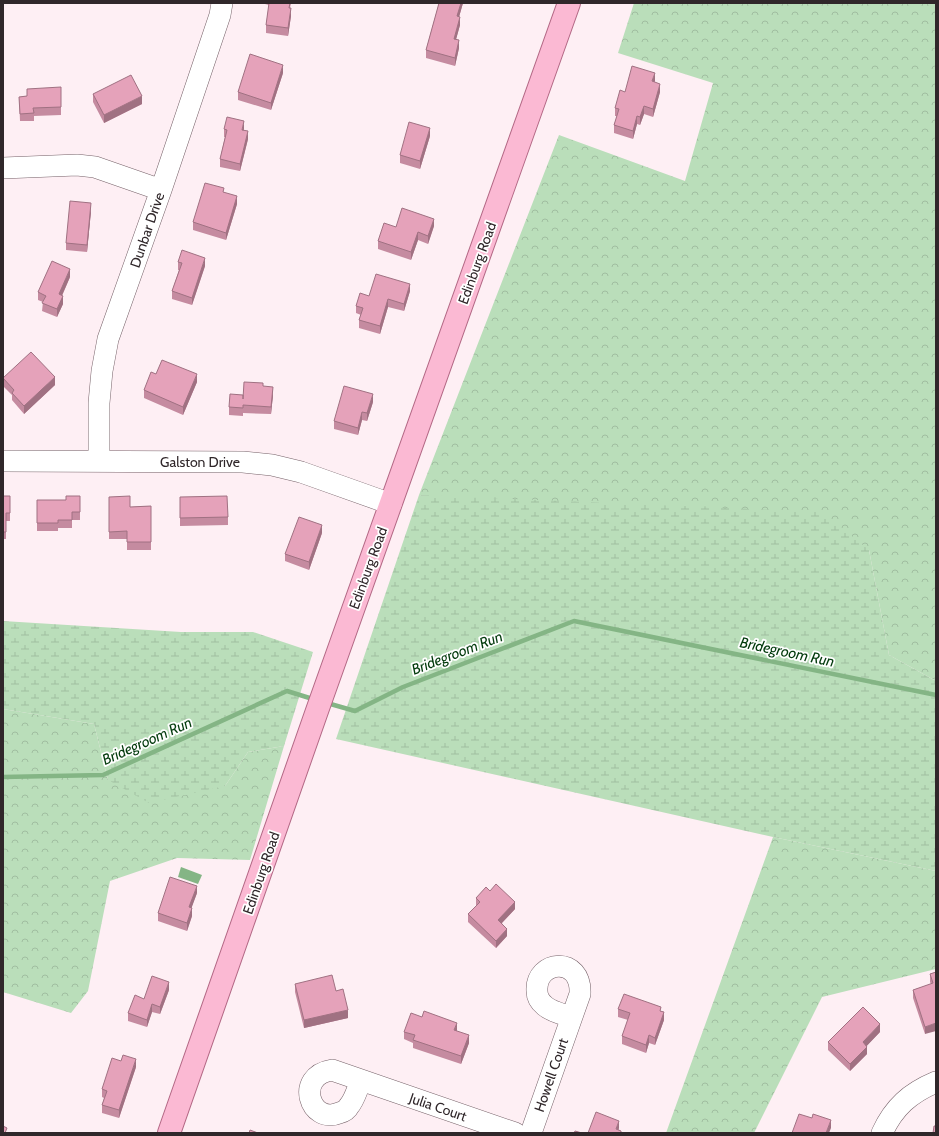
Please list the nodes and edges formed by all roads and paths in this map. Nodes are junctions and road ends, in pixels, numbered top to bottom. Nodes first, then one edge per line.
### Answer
1 (222, 3) edge
2 (569, 3) edge
3 (3, 168) edge
4 (161, 190) junction
5 (3, 461) edge
6 (99, 461) junction
7 (391, 504) junction
8 (571, 1017) dead end
9 (361, 1081) dead end
10 (936, 1082) edge
11 (169, 1133) edge
12 (515, 1133) edge
13 (531, 1133) edge
14 (882, 1133) edge

1 - 4 street, Dunbar Drive
2 - 7 main road, Edinburg Road
3 - 4 street
4 - 6 street, Dunbar Drive
5 - 6 street, Galston Drive
6 - 7 street, Galston Drive
7 - 11 main road, Edinburg Road
8 - 13 street, Howell Court
9 - 12 street, Julia Court
10 - 14 street

